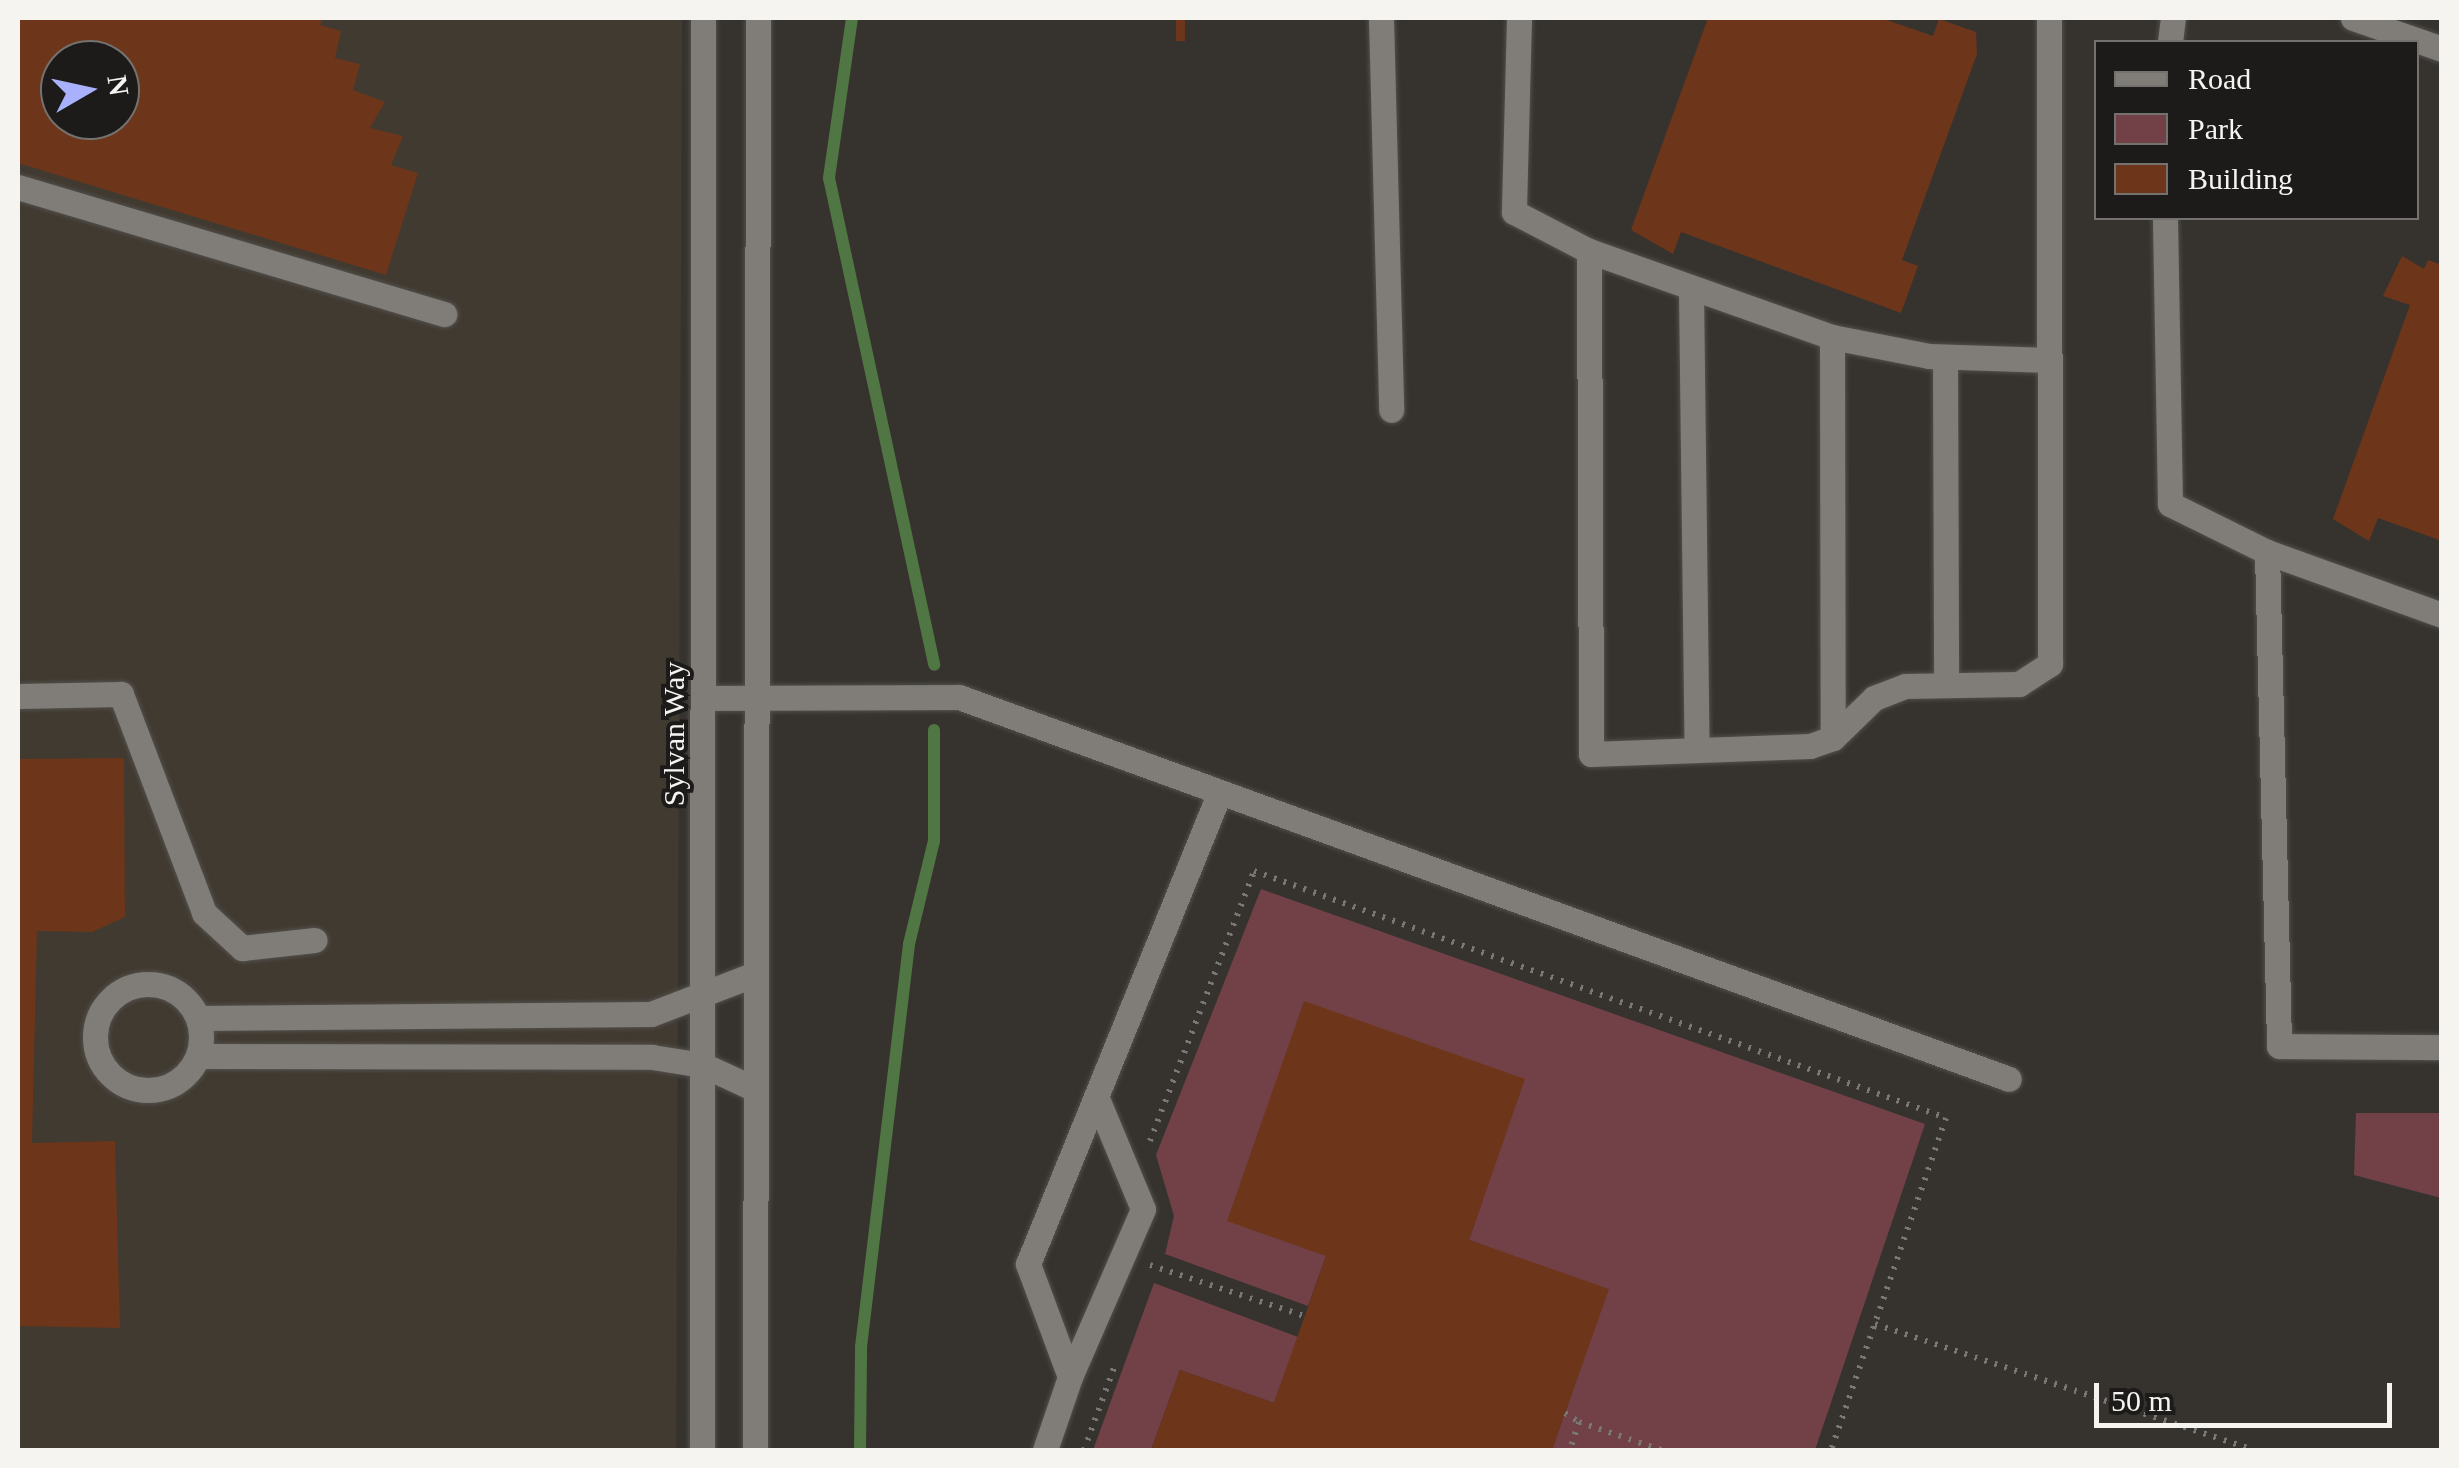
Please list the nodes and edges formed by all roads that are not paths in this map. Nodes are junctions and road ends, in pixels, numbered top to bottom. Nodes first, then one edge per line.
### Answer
1 (703, 18) edge
2 (758, 18) edge
3 (1381, 18) edge
4 (1519, 18) edge
5 (2049, 18) edge
6 (2353, 18) edge
7 (2416, 40) edge
8 (18, 187) edge
9 (2166, 220) edge
10 (1589, 251) junction
11 (1691, 290) junction
12 (445, 314) dead end
13 (1832, 337) junction
14 (1945, 357) junction
15 (2050, 360) junction
16 (1391, 410) dead end
17 (2267, 552) junction
18 (2442, 615) edge
19 (1946, 683) junction
20 (18, 696) edge
21 (708, 698) junction
22 (755, 698) junction
23 (1833, 738) junction
24 (1696, 750) junction
25 (1219, 794) junction
26 (314, 940) dead end
27 (755, 974) junction
28 (703, 997) junction
29 (198, 1018) junction
30 (2442, 1047) edge
31 (199, 1056) junction
32 (703, 1065) junction
33 (2009, 1079) dead end
34 (755, 1089) junction
35 (1096, 1096) junction
36 (1070, 1377) junction
37 (702, 1450) edge
38 (755, 1450) edge
39 (1045, 1450) edge

1 - 21 street, Sylvan Way
2 - 22 street
3 - 16 street
4 - 10 street
5 - 15 street
6 - 7 street
8 - 12 street
9 - 17 street
10 - 11 street
10 - 24 street
11 - 13 street
11 - 24 street
13 - 14 street
13 - 23 street
14 - 15 street
14 - 19 street
15 - 19 street
17 - 18 street
17 - 30 street
19 - 23 street
20 - 26 street
21 - 22 street
21 - 28 street, Sylvan Way
22 - 25 street
22 - 27 street
23 - 24 street
25 - 33 street
25 - 35 street
27 - 28 street
27 - 34 street
28 - 29 street
28 - 32 street, Sylvan Way
29 - 31 street
29 - 31 street
31 - 32 street
32 - 34 street
32 - 37 street, Sylvan Way
34 - 38 street
35 - 36 street
35 - 36 street
36 - 39 street

